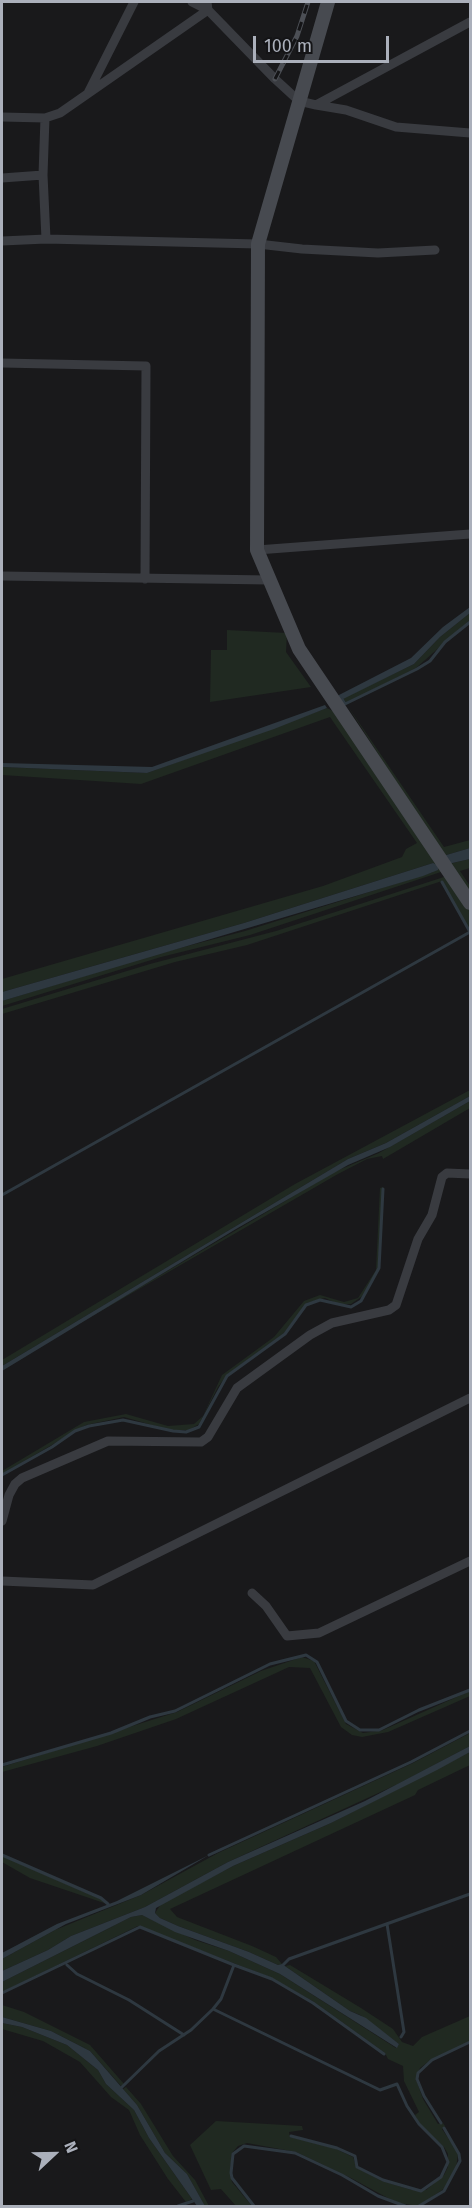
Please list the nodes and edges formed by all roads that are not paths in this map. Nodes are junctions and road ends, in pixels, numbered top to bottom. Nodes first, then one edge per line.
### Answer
1 (134, 2) edge
2 (192, 2) edge
3 (328, 2) edge
4 (207, 6) edge
5 (471, 22) edge
6 (87, 96) junction
7 (299, 102) junction
8 (316, 105) junction
9 (2, 117) edge
10 (45, 118) junction
11 (471, 134) edge
12 (42, 175) junction
13 (2, 178) edge
14 (46, 239) junction
15 (2, 241) edge
16 (258, 244) junction
17 (435, 250) dead end
18 (2, 363) edge
19 (471, 534) edge
20 (257, 550) junction
21 (2, 576) edge
22 (144, 579) junction
23 (269, 580) junction
24 (471, 903) edge
25 (471, 1174) edge
26 (471, 1398) edge
27 (2, 1521) edge
28 (471, 1562) edge
29 (2, 1581) edge
30 (252, 1593) dead end

1 - 6 street
2 - 4 street
3 - 7 street
4 - 6 street
4 - 7 street
5 - 8 street
6 - 10 street
7 - 8 street
7 - 16 street
8 - 11 street
9 - 10 street
10 - 12 street
12 - 13 street
12 - 14 street
14 - 15 street
14 - 16 street
16 - 17 street
16 - 20 street
18 - 22 street
19 - 20 street
20 - 23 street
21 - 22 street
22 - 23 street
23 - 24 street
25 - 27 street
26 - 29 street
28 - 30 street

